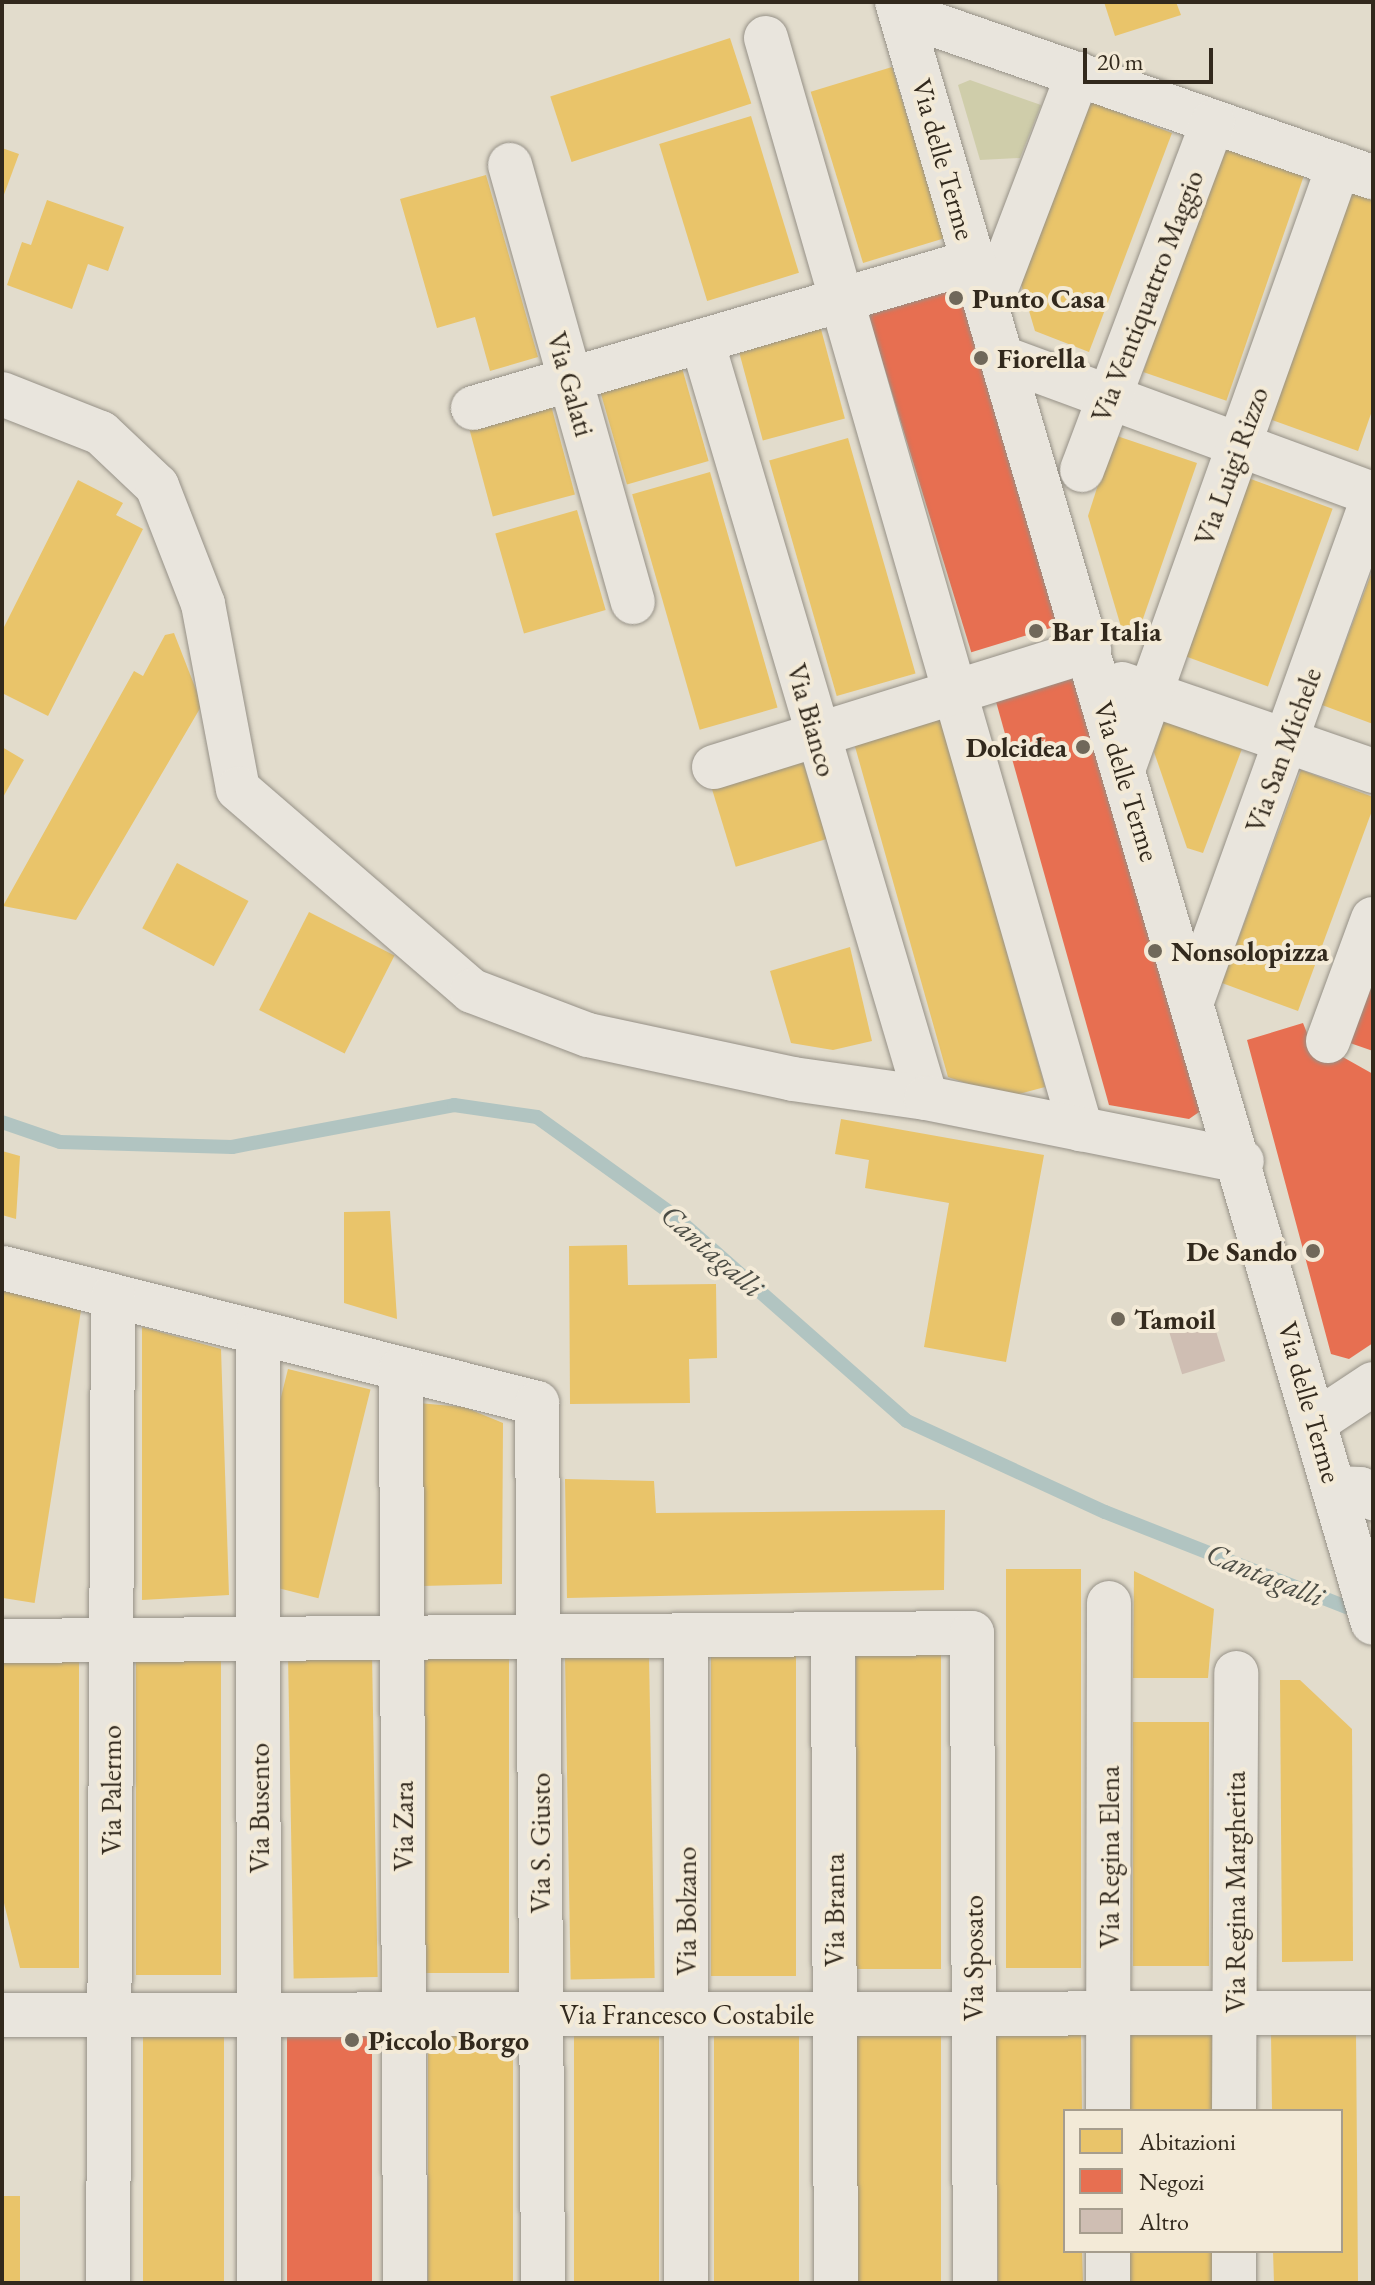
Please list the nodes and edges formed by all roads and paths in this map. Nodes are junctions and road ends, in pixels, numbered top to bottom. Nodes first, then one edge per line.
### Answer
1 (899, 8) edge
2 (766, 38) dead end
3 (1078, 74) junction
4 (1213, 122) junction
5 (510, 165) dead end
6 (1356, 171) edge
7 (974, 261) junction
8 (841, 300) junction
9 (988, 310) junction
10 (702, 341) junction
11 (1003, 358) junction
12 (570, 379) junction
13 (2, 394) edge
14 (1109, 397) junction
15 (473, 408) dead end
16 (1239, 444) junction
17 (1082, 470) dead end
18 (1373, 496) edge
19 (633, 602) dead end
20 (1092, 662) junction
21 (953, 692) junction
22 (1150, 694) junction
23 (816, 735) junction
24 (1286, 741) junction
25 (714, 767) dead end
26 (1124, 767) junction
27 (1373, 771) edge
28 (1373, 919) edge
29 (1192, 1001) junction
30 (1328, 1041) dead end
31 (926, 1098) junction
32 (1081, 1129) junction
33 (1242, 1161) junction
34 (3, 1268) edge
35 (113, 1296) junction
36 (258, 1333) junction
37 (401, 1369) junction
38 (1373, 1384) edge
39 (1317, 1421) junction
40 (1354, 1493) edge
41 (1109, 1603) dead end
42 (1373, 1623) edge
43 (833, 1634) junction
44 (686, 1635) junction
45 (539, 1636) junction
46 (402, 1637) junction
47 (259, 1638) junction
48 (112, 1640) junction
49 (2, 1641) edge
50 (1236, 1673) dead end
51 (834, 2013) junction
52 (974, 2013) junction
53 (1109, 2013) junction
54 (1373, 2013) edge
55 (110, 2014) junction
56 (403, 2014) junction
57 (541, 2014) junction
58 (686, 2014) junction
59 (1235, 2014) junction
60 (2, 2015) edge
61 (259, 2015) junction
62 (1108, 2109) edge
63 (1234, 2109) edge
64 (1108, 2253) edge
65 (1234, 2253) edge
66 (108, 2283) edge
67 (259, 2283) edge
68 (405, 2283) edge
69 (543, 2283) edge
70 (686, 2283) edge
71 (836, 2283) edge
72 (975, 2283) edge
73 (1108, 2283) edge
74 (1234, 2283) edge

1 - 3 street
1 - 7 street, Via delle Terme
2 - 8 street
3 - 4 street
3 - 9 street
4 - 6 street
4 - 14 street, Via Ventiquattro Maggio
5 - 12 street, Via Galati
6 - 16 street, Via Luigi Rizzo
7 - 8 street
7 - 9 street, Via delle Terme
8 - 10 street
8 - 21 street
9 - 11 street, Via delle Terme
10 - 12 street
10 - 23 street, Via Bianco
11 - 14 street
11 - 20 street, Via delle Terme
12 - 15 street
12 - 19 street, Via Galati
13 - 31 street
14 - 16 street
14 - 17 street, Via Ventiquattro Maggio
16 - 18 street
16 - 22 street, Via Luigi Rizzo
18 - 24 street, Via San Michele
20 - 21 street
20 - 22 street
20 - 26 street, Via delle Terme
21 - 23 street
21 - 32 street
22 - 24 street
22 - 26 street, Via Luigi Rizzo
23 - 25 street
23 - 31 street, Via Bianco
24 - 27 street
24 - 29 street, Via San Michele
26 - 29 street, Via delle Terme
28 - 30 street
29 - 33 street, Via delle Terme
31 - 32 street
32 - 33 street
33 - 39 street, Via delle Terme
34 - 35 street
35 - 36 street
35 - 48 street, Via Palermo
36 - 37 street
36 - 47 street, Via Busento
37 - 45 street, Via S. Giusto
37 - 46 street, Via Zara
38 - 39 street
39 - 40 street, Via delle Terme
40 - 42 street, Via delle Terme
41 - 53 street, Via Regina Elena
43 - 44 street
43 - 51 street, Via Branta
43 - 52 street, Via Sposato
44 - 45 street
44 - 58 street, Via Bolzano
45 - 46 street
45 - 57 street, Via S. Giusto
46 - 47 street
46 - 56 street, Via Zara
47 - 48 street
47 - 61 street, Via Busento
48 - 49 street
48 - 55 street, Via Palermo
50 - 59 street, Via Regina Margherita
51 - 52 street, Via Francesco Costabile
51 - 58 street, Via Francesco Costabile
51 - 71 street, Via Branta
52 - 53 street, Via Francesco Costabile
52 - 72 street, Via Sposato
53 - 59 street, Via Francesco Costabile
53 - 62 street, Via Regina Elena
54 - 59 street, Via Francesco Costabile
55 - 60 street, Via Francesco Costabile
55 - 61 street, Via Francesco Costabile
55 - 66 street, Via Palermo
56 - 57 street, Via Francesco Costabile
56 - 61 street, Via Francesco Costabile
56 - 68 street, Via Zara
57 - 58 street, Via Francesco Costabile
57 - 69 street, Via S. Giusto
58 - 70 street, Via Bolzano
59 - 63 street, Via Regina Margherita
61 - 67 street, Via Busento
64 - 73 street
65 - 74 street

